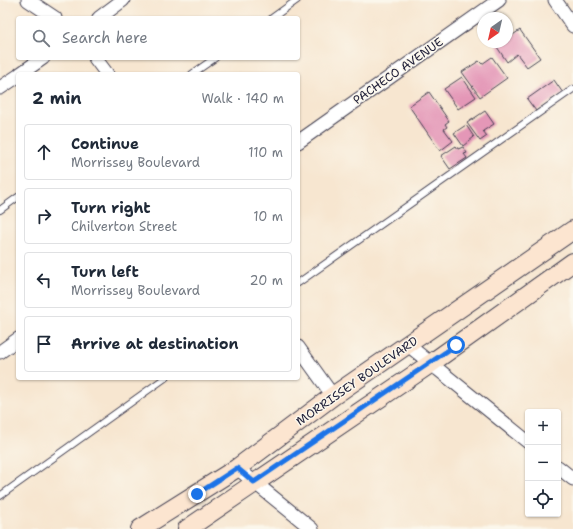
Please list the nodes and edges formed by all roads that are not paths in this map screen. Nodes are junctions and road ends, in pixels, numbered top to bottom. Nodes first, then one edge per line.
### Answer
1 (28, 0) edge
2 (123, 0) edge
3 (297, 0) edge
4 (499, 0) edge
5 (555, 0) edge
6 (52, 16) edge
7 (102, 16) edge
8 (275, 16) edge
9 (573, 26) edge
10 (40, 60) edge
11 (96, 60) edge
12 (212, 60) edge
13 (23, 72) edge
14 (105, 72) edge
15 (195, 72) edge
16 (16, 77) edge
17 (0, 88) edge
18 (573, 89) edge
19 (300, 141) edge
20 (16, 198) edge
21 (0, 210) edge
22 (573, 230) edge
23 (573, 262) edge
24 (300, 282) edge
25 (16, 340) edge
26 (408, 345) junction
27 (300, 350) edge
28 (0, 352) edge
29 (430, 364) junction
30 (162, 380) edge
31 (333, 396) junction
32 (525, 440) edge
33 (237, 468) junction
34 (561, 469) edge
35 (573, 479) edge
36 (254, 482) junction
37 (0, 496) edge
38 (140, 529) edge
39 (187, 529) edge
40 (312, 529) edge

1 - 6 street
2 - 7 street
3 - 8 lane
4 - 19 street, PACHECO AVENUE
5 - 9 street
10 - 13 street
11 - 14 street
12 - 15 lane
16 - 17 street
18 - 24 lane
20 - 21 lane
22 - 26 main road, MORRISSEY BOULEVARD
23 - 29 main road
25 - 28 street
26 - 29 street
26 - 31 main road, MORRISSEY BOULEVARD
27 - 31 street
29 - 32 street
29 - 36 main road
30 - 37 lane
31 - 33 main road, MORRISSEY BOULEVARD
33 - 36 street
33 - 38 main road, MORRISSEY BOULEVARD
34 - 35 street
36 - 39 main road
36 - 40 street

